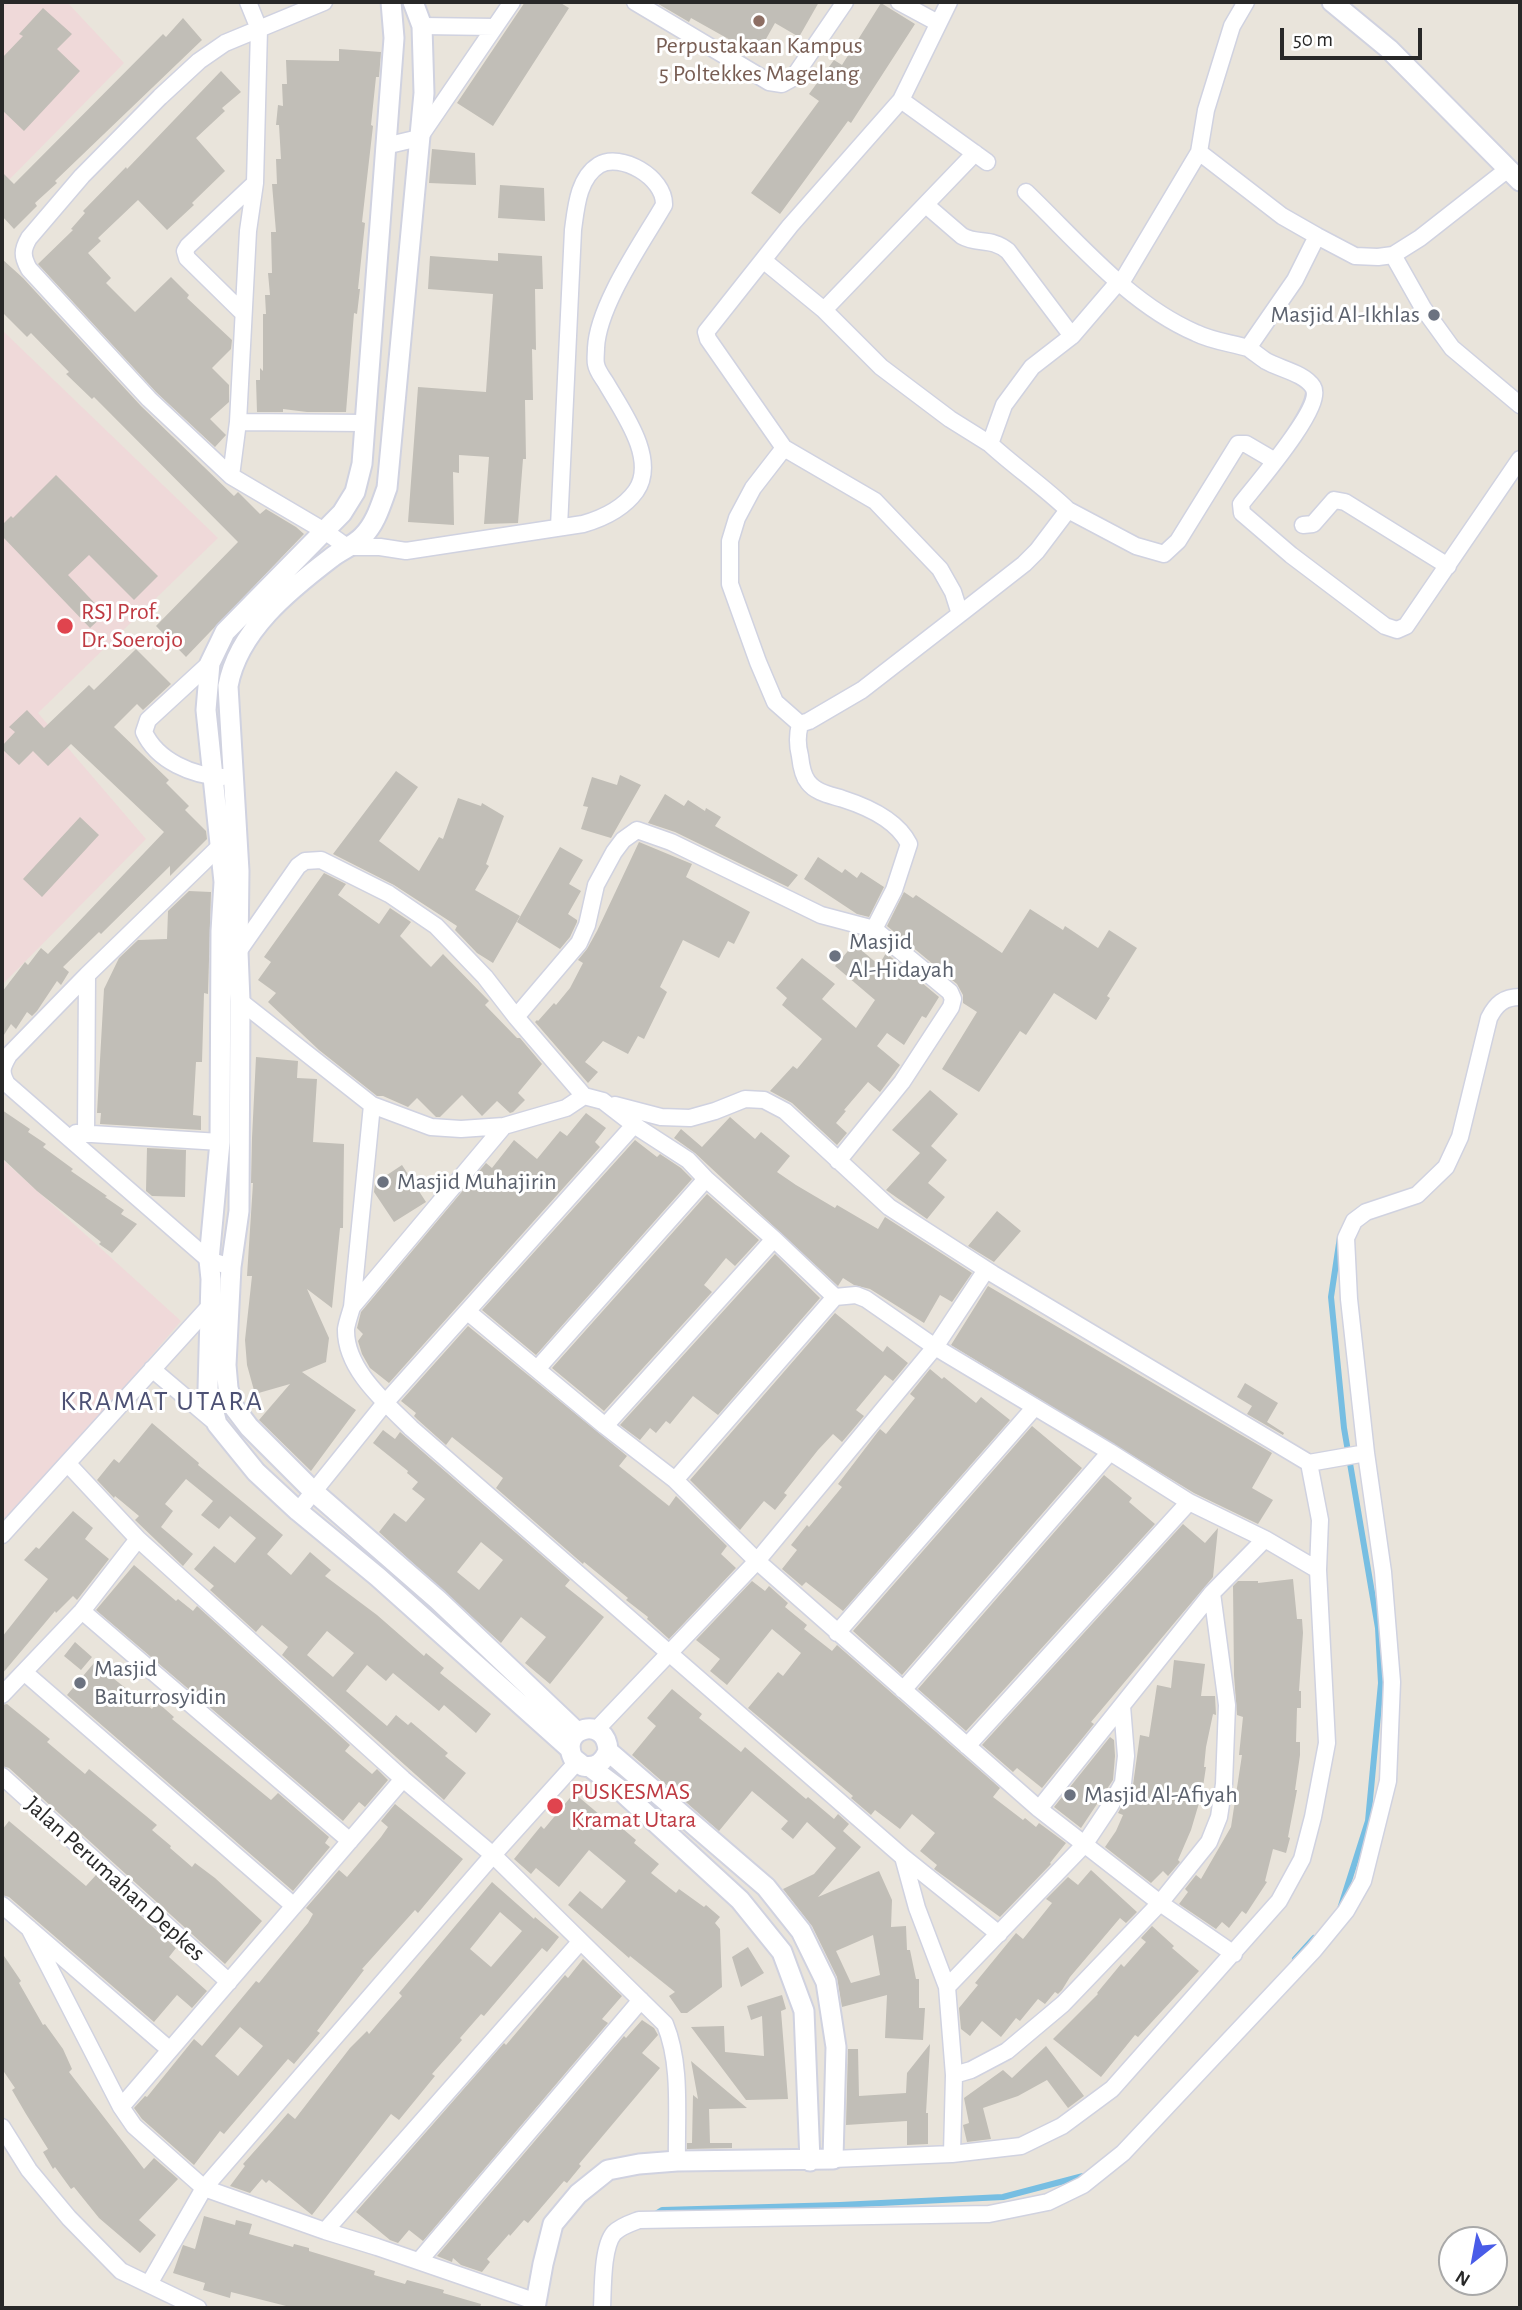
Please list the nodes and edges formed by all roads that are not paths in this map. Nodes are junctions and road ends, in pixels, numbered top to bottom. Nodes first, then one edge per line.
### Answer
1 (248, 2) edge
2 (324, 2) edge
3 (391, 2) edge
4 (413, 2) edge
5 (512, 2) edge
6 (635, 2) edge
7 (845, 2) edge
8 (899, 2) edge
9 (948, 2) edge
10 (1246, 2) edge
11 (1332, 2) edge
12 (938, 23) junction
13 (422, 26) junction
14 (495, 27) junction
15 (259, 29) junction
16 (901, 100) junction
17 (419, 138) junction
18 (385, 146) junction
19 (1199, 152) junction
20 (1516, 171) edge
21 (255, 183) junction
22 (1026, 192) dead end
23 (926, 205) junction
24 (1317, 236) junction
25 (1393, 255) junction
26 (763, 260) junction
27 (1121, 283) junction
28 (824, 310) junction
29 (243, 313) junction
30 (1072, 336) junction
31 (1248, 348) junction
32 (1520, 405) edge
33 (238, 422) junction
34 (365, 423) junction
35 (990, 444) junction
36 (784, 448) junction
37 (1520, 459) edge
38 (1275, 461) junction
39 (231, 476) junction
40 (1068, 510) junction
41 (1303, 525) dead end
42 (559, 527) junction
43 (326, 532) junction
44 (347, 547) junction
45 (1448, 566) junction
46 (960, 614) junction
47 (210, 663) junction
48 (798, 731) junction
49 (212, 776) junction
50 (233, 777) junction
51 (228, 844) junction
52 (874, 929) junction
53 (238, 952) junction
54 (87, 975) junction
55 (1520, 997) edge
56 (240, 1001) junction
57 (516, 1017) junction
58 (584, 1096) junction
59 (603, 1101) junction
60 (372, 1105) junction
61 (634, 1125) junction
62 (503, 1126) junction
63 (63, 1132) junction
64 (86, 1134) junction
65 (220, 1142) junction
66 (838, 1161) junction
67 (706, 1179) junction
68 (774, 1239) junction
69 (209, 1260) junction
70 (231, 1267) junction
71 (986, 1270) junction
72 (835, 1297) junction
73 (209, 1307) junction
74 (352, 1307) junction
75 (468, 1312) junction
76 (934, 1347) junction
77 (152, 1369) junction
78 (537, 1369) junction
79 (385, 1403) junction
80 (1034, 1408) junction
81 (217, 1424) junction
82 (605, 1426) junction
83 (1110, 1452) junction
84 (1366, 1453) junction
85 (1313, 1462) junction
86 (68, 1464) junction
87 (675, 1480) junction
88 (313, 1490) junction
89 (1189, 1503) junction
90 (298, 1511) junction
91 (2, 1535) edge
92 (138, 1539) junction
93 (1265, 1539) junction
94 (757, 1561) junction
95 (1318, 1570) junction
96 (1212, 1594) junction
97 (82, 1611) junction
98 (837, 1633) junction
99 (669, 1654) junction
100 (24, 1672) junction
101 (903, 1690) junction
102 (2, 1695) edge
103 (1122, 1706) junction
104 (967, 1746) junction
105 (582, 1748) junction
106 (2, 1776) edge
107 (403, 1779) junction
108 (1039, 1810) junction
109 (349, 1841) junction
110 (1084, 1845) junction
111 (492, 1855) junction
112 (903, 1857) junction
113 (1160, 1903) junction
114 (293, 1906) junction
115 (2, 1907) edge
116 (23, 1923) junction
117 (999, 1934) junction
118 (580, 1942) junction
119 (1234, 1954) junction
120 (229, 1982) junction
121 (947, 1987) junction
122 (641, 2000) junction
123 (170, 2050) junction
124 (954, 2075) junction
125 (121, 2107) junction
126 (2, 2127) edge
127 (952, 2154) junction
128 (833, 2159) junction
129 (677, 2161) junction
130 (810, 2161) junction
131 (204, 2188) junction
132 (325, 2231) junction
133 (419, 2261) junction
134 (149, 2284) junction
135 (536, 2305) edge
136 (198, 2308) edge
137 (602, 2308) edge

1 - 15 street
2 - 15 street
3 - 18 street
4 - 13 street
5 - 14 street
6 - 7 street
8 - 12 street
9 - 12 street
10 - 19 street
11 - 20 street
12 - 16 street
13 - 14 street
13 - 17 street
14 - 17 street
15 - 21 street
15 - 39 street
16 - 23 street
16 - 26 street
17 - 18 street
17 - 44 street
18 - 34 street
19 - 24 street
19 - 27 street
20 - 25 street
21 - 29 street
21 - 29 street
22 - 27 street
23 - 28 street
23 - 30 street
24 - 25 street
24 - 31 street
25 - 32 street
26 - 28 street
26 - 36 street
27 - 30 street
27 - 31 street
28 - 35 street
29 - 33 street
30 - 35 street
31 - 38 street
33 - 34 street
33 - 39 street
34 - 43 street
35 - 40 street
36 - 46 street
36 - 48 street
37 - 45 street
38 - 40 street
38 - 45 street
39 - 43 street
40 - 46 street
41 - 45 street
42 - 42 street
42 - 44 street
43 - 44 street
43 - 47 street
44 - 50 street
46 - 48 street
47 - 49 street
47 - 49 street
48 - 52 street
49 - 50 street
49 - 51 street
50 - 51 street
51 - 53 street
51 - 54 street
51 - 65 street
52 - 57 street
52 - 66 street
53 - 56 street
53 - 57 street
54 - 63 street
54 - 64 street
55 - 84 street
56 - 60 street
56 - 70 street
57 - 58 street
58 - 59 street
58 - 62 street
59 - 61 street
59 - 66 street
60 - 62 street
60 - 74 street
61 - 67 street
61 - 75 street
62 - 74 street
63 - 64 street
63 - 69 street
64 - 65 street
65 - 69 street
66 - 71 street
67 - 68 street
67 - 78 street
68 - 72 street
68 - 82 street
69 - 70 street
69 - 73 street
70 - 88 street
71 - 76 street
71 - 85 street
72 - 76 street
72 - 87 street
73 - 77 street
73 - 81 street
74 - 79 street
75 - 78 street
75 - 79 street
76 - 80 street
76 - 94 street
77 - 81 street
77 - 86 street
78 - 82 street
79 - 88 street
79 - 99 street
80 - 83 street
80 - 98 street
81 - 90 street
82 - 87 street
83 - 89 street
83 - 101 street
84 - 85 street
84 - 137 street
85 - 95 street
86 - 91 street
86 - 92 street
87 - 94 street
88 - 90 street
88 - 105 street
89 - 93 street
89 - 104 street
90 - 105 street
92 - 97 street
92 - 107 street
93 - 95 street
93 - 96 street
94 - 98 street
94 - 99 street
95 - 119 street
96 - 103 street
96 - 113 street
97 - 100 street
97 - 109 street
98 - 101 street
99 - 105 street
99 - 112 street
100 - 102 street
100 - 114 street
101 - 104 street
103 - 108 street
103 - 110 street
104 - 108 street
105 - 111 street
105 - 128 street
105 - 130 street
106 - 120 street, Jalan Perumahan Depkes
107 - 109 street
107 - 111 street
108 - 110 street
109 - 114 street
110 - 113 street
110 - 117 street
111 - 118 street
111 - 131 street
112 - 117 street
112 - 121 street
113 - 119 street
113 - 124 street
114 - 120 street
115 - 116 street
116 - 123 street
116 - 125 street
117 - 121 street
118 - 122 street
118 - 132 street
119 - 127 street
120 - 123 street
121 - 124 street
122 - 129 street
122 - 133 street
123 - 125 street
124 - 127 street
125 - 131 street
126 - 134 street
127 - 128 street
128 - 130 street
129 - 130 street
129 - 135 street
131 - 132 street
131 - 134 street
132 - 133 street
133 - 135 street
134 - 136 street

